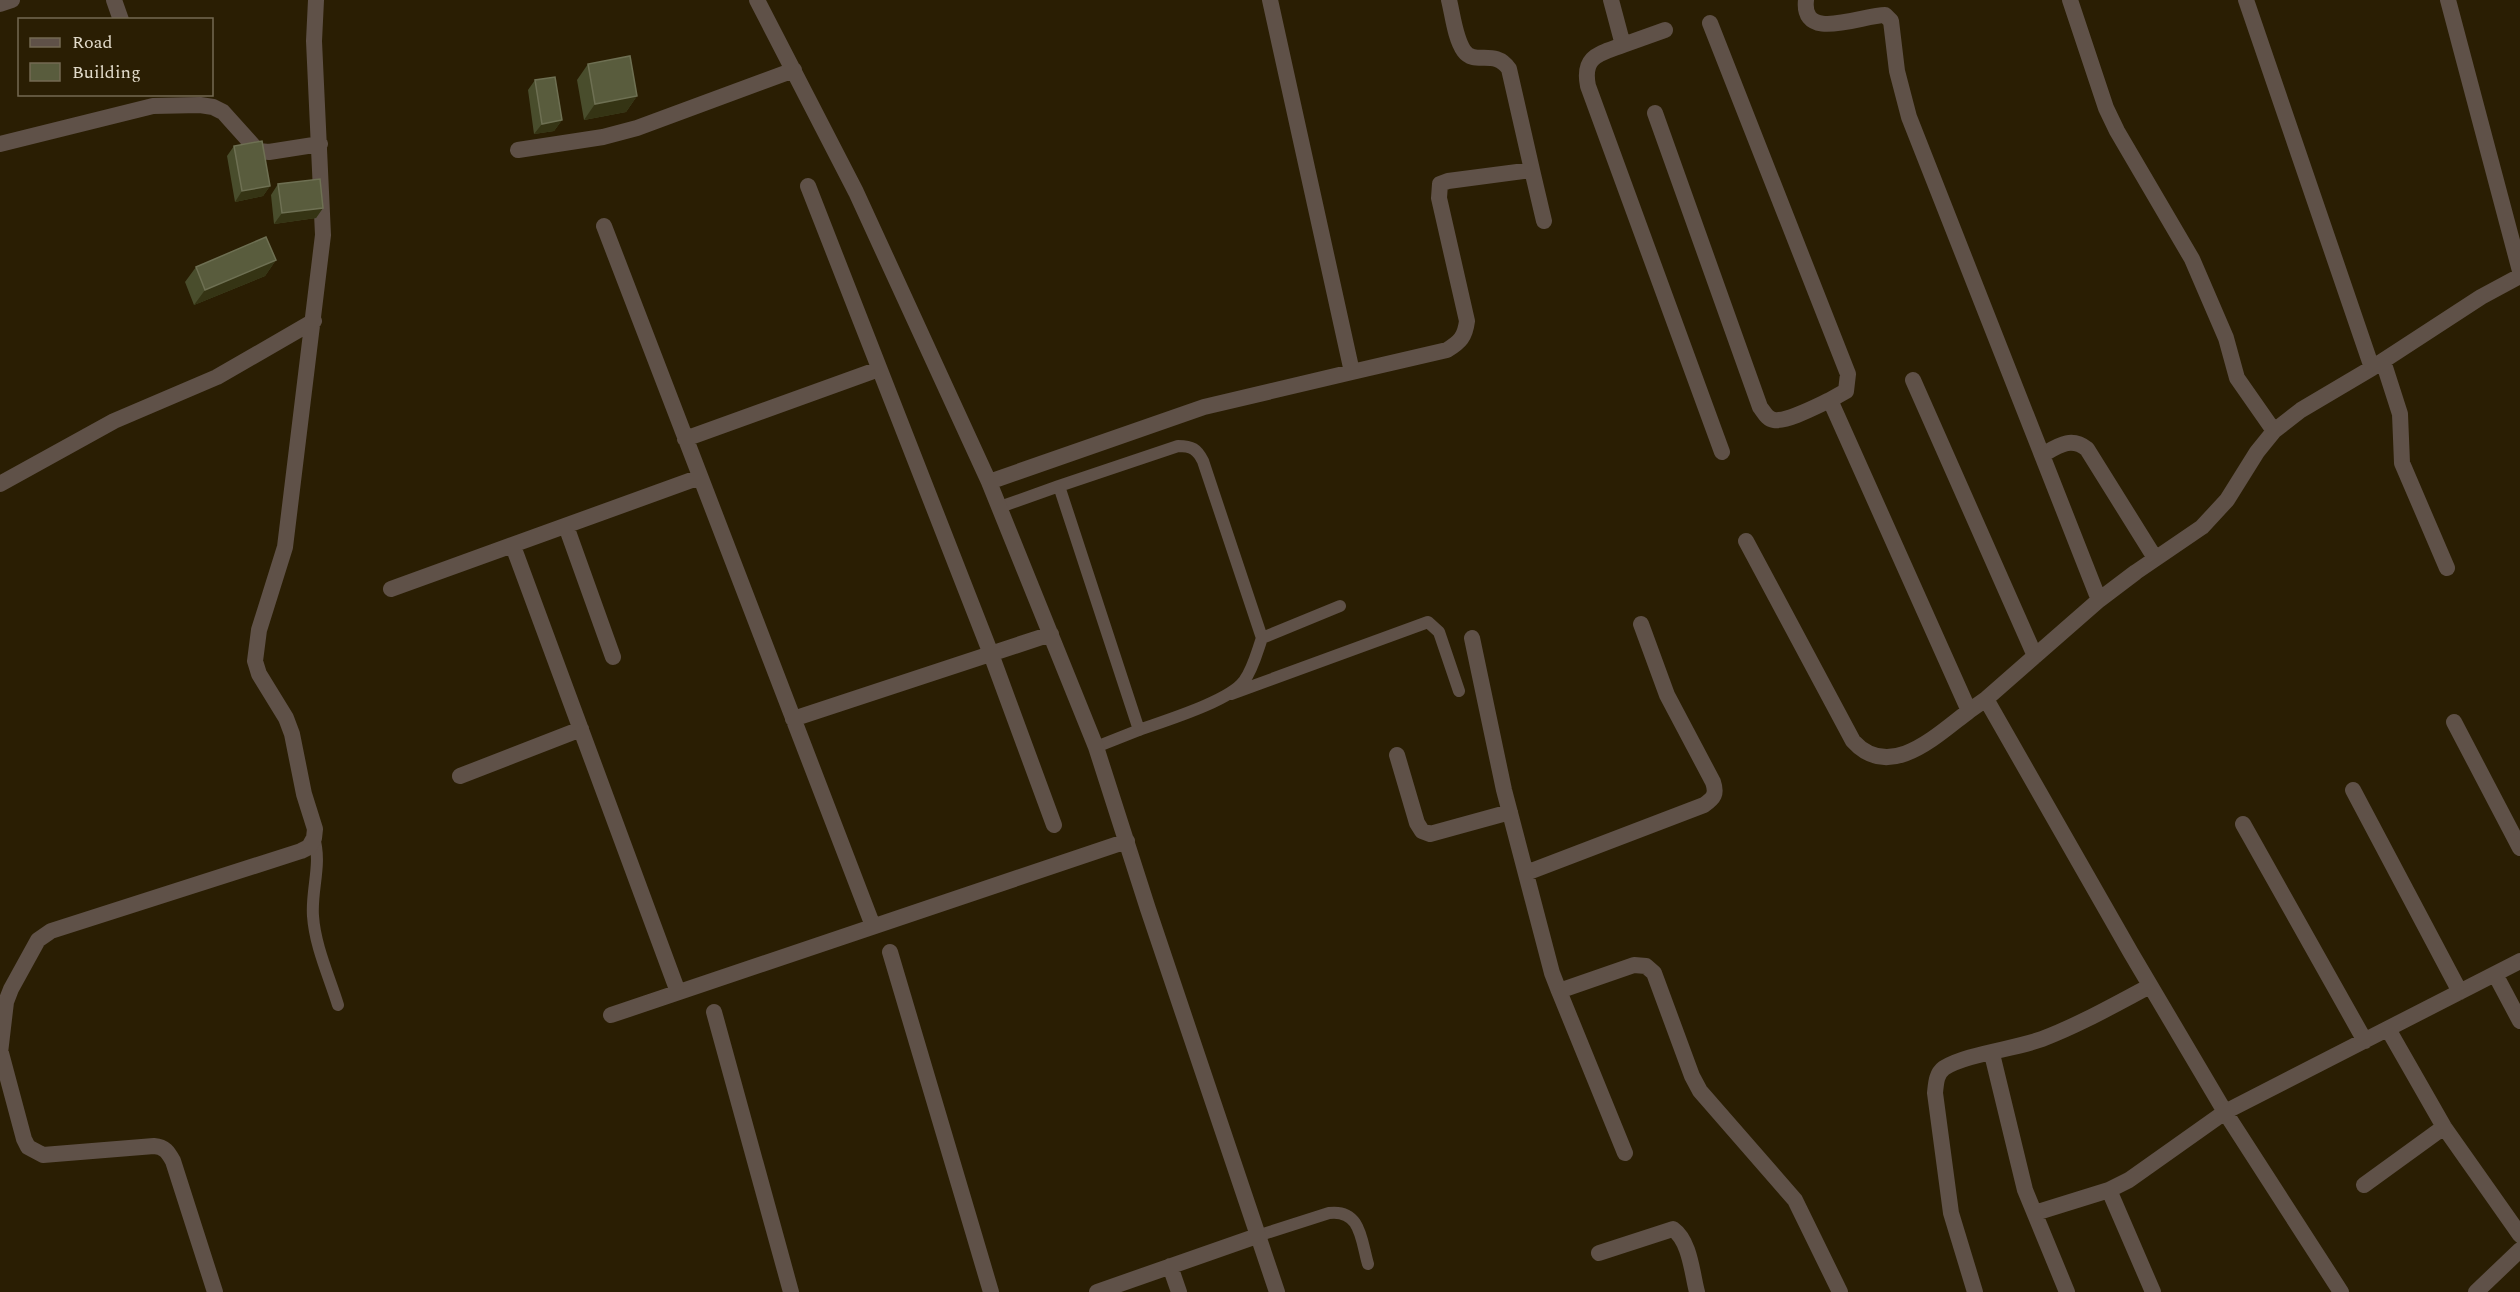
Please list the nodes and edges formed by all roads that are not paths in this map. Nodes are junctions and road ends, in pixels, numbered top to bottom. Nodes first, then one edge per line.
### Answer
1 (12, 0) edge
2 (114, 0) edge
3 (316, 0) edge
4 (757, 0) edge
5 (1270, 0) edge
6 (1449, 0) edge
7 (1611, 0) edge
8 (1806, 0) edge
9 (2070, 0) edge
10 (2246, 0) edge
11 (2448, 0) edge
12 (0, 4) edge
13 (120, 18) edge
14 (1710, 23) dead end
15 (1665, 30) dead end
16 (1623, 45) junction
17 (794, 70) junction
18 (151, 100) edge
19 (1655, 113) dead end
20 (0, 144) edge
21 (320, 144) junction
22 (518, 150) dead end
23 (1532, 170) junction
24 (808, 186) dead end
25 (1544, 221) dead end
26 (604, 226) dead end
27 (2520, 272) edge
28 (2520, 276) edge
29 (314, 321) junction
30 (2377, 365) junction
31 (879, 369) junction
32 (1352, 372) junction
33 (1913, 380) dead end
34 (1830, 400) junction
35 (2274, 431) junction
36 (685, 439) junction
37 (1722, 452) dead end
38 (2042, 455) junction
39 (700, 477) junction
40 (989, 482) junction
41 (0, 484) edge
42 (1059, 486) junction
43 (1000, 507) junction
44 (566, 526) junction
45 (1746, 542) dead end
46 (513, 546) junction
47 (2155, 558) junction
48 (2447, 568) dead end
49 (392, 589) dead end
50 (2099, 600) junction
51 (1340, 606) dead end
52 (1641, 624) dead end
53 (1051, 634) junction
54 (1262, 638) junction
55 (1472, 638) dead end
56 (991, 654) junction
57 (2035, 656) junction
58 (613, 657) dead end
59 (1459, 691) dead end
60 (1231, 694) junction
61 (1986, 699) junction
62 (1969, 711) junction
63 (793, 719) junction
64 (2454, 722) dead end
65 (580, 729) junction
66 (1138, 730) junction
67 (1096, 747) junction
68 (1397, 755) dead end
69 (460, 776) dead end
70 (2353, 789) dead end
71 (1510, 812) junction
72 (2243, 824) dead end
73 (1054, 825) dead end
74 (314, 838) junction
75 (1127, 841) junction
76 (2520, 848) edge
77 (1526, 873) junction
78 (873, 927) junction
79 (890, 952) dead end
80 (2520, 961) edge
81 (2495, 974) junction
82 (2150, 986) junction
83 (1559, 991) junction
84 (678, 992) junction
85 (2460, 992) junction
86 (338, 1005) dead end
87 (714, 1012) dead end
88 (611, 1015) dead end
89 (2520, 1021) edge
90 (2388, 1029) junction
91 (2365, 1041) junction
92 (0, 1053) edge
93 (1992, 1054) junction
94 (2225, 1112) junction
95 (2444, 1127) junction
96 (1625, 1153) dead end
97 (2364, 1185) dead end
98 (2109, 1190) junction
99 (2035, 1213) junction
100 (2520, 1235) edge
101 (1257, 1236) junction
102 (2520, 1250) edge
103 (1599, 1253) dead end
104 (1368, 1264) dead end
105 (1170, 1266) junction
106 (215, 1292) edge
107 (791, 1292) edge
108 (991, 1292) edge
109 (1097, 1292) edge
110 (1179, 1292) edge
111 (1277, 1292) edge
112 (1697, 1292) edge
113 (1840, 1292) edge
114 (1975, 1292) edge
115 (2067, 1292) edge
116 (2153, 1292) edge
117 (2341, 1292) edge
118 (2476, 1292) edge

1 - 12 street
2 - 13 street
3 - 21 street
4 - 17 street
5 - 32 street
6 - 23 street
7 - 16 street
8 - 38 street
9 - 35 street
10 - 30 street
11 - 27 street
14 - 34 street
15 - 16 street
16 - 37 street
17 - 22 street
17 - 40 street
18 - 20 street
18 - 21 street
19 - 34 street
21 - 29 street
23 - 25 street
23 - 32 street
24 - 31 street
26 - 36 street
28 - 30 street
29 - 41 street
29 - 74 street
30 - 35 street
30 - 48 street
31 - 36 street
31 - 56 street
32 - 40 street
33 - 57 street
34 - 62 street
35 - 47 street
36 - 39 street
38 - 47 street
38 - 50 street
39 - 44 street
39 - 63 street
40 - 43 street
42 - 43 lane
42 - 54 lane
42 - 66 lane
43 - 53 street
44 - 46 street
44 - 58 street
45 - 62 street
46 - 49 street
46 - 65 street
47 - 50 street
50 - 57 street
51 - 54 lane
52 - 77 street
53 - 56 street
53 - 67 street
54 - 60 lane
55 - 71 street
56 - 63 street
56 - 73 street
57 - 61 street
59 - 60 lane
60 - 66 lane
61 - 62 street
61 - 82 street
63 - 78 street
64 - 76 street
65 - 69 street
65 - 84 street
66 - 67 lane
67 - 75 street
68 - 71 street
70 - 85 street
71 - 77 street
72 - 91 street
74 - 86 lane
74 - 92 street
75 - 78 street
75 - 101 street
77 - 83 street
78 - 84 street
79 - 108 street
80 - 81 street
81 - 85 street
81 - 89 street
82 - 93 street
82 - 94 street
83 - 96 street
83 - 113 street
84 - 88 street
85 - 90 street
87 - 107 street
90 - 91 street
90 - 95 street
91 - 94 street
92 - 106 street
93 - 99 street
93 - 114 street
94 - 98 street
94 - 117 street
95 - 97 street
95 - 100 street
98 - 99 street
98 - 116 street
99 - 115 street
101 - 104 lane
101 - 105 street
101 - 111 street
102 - 118 street
103 - 112 street
105 - 109 street
105 - 110 street

